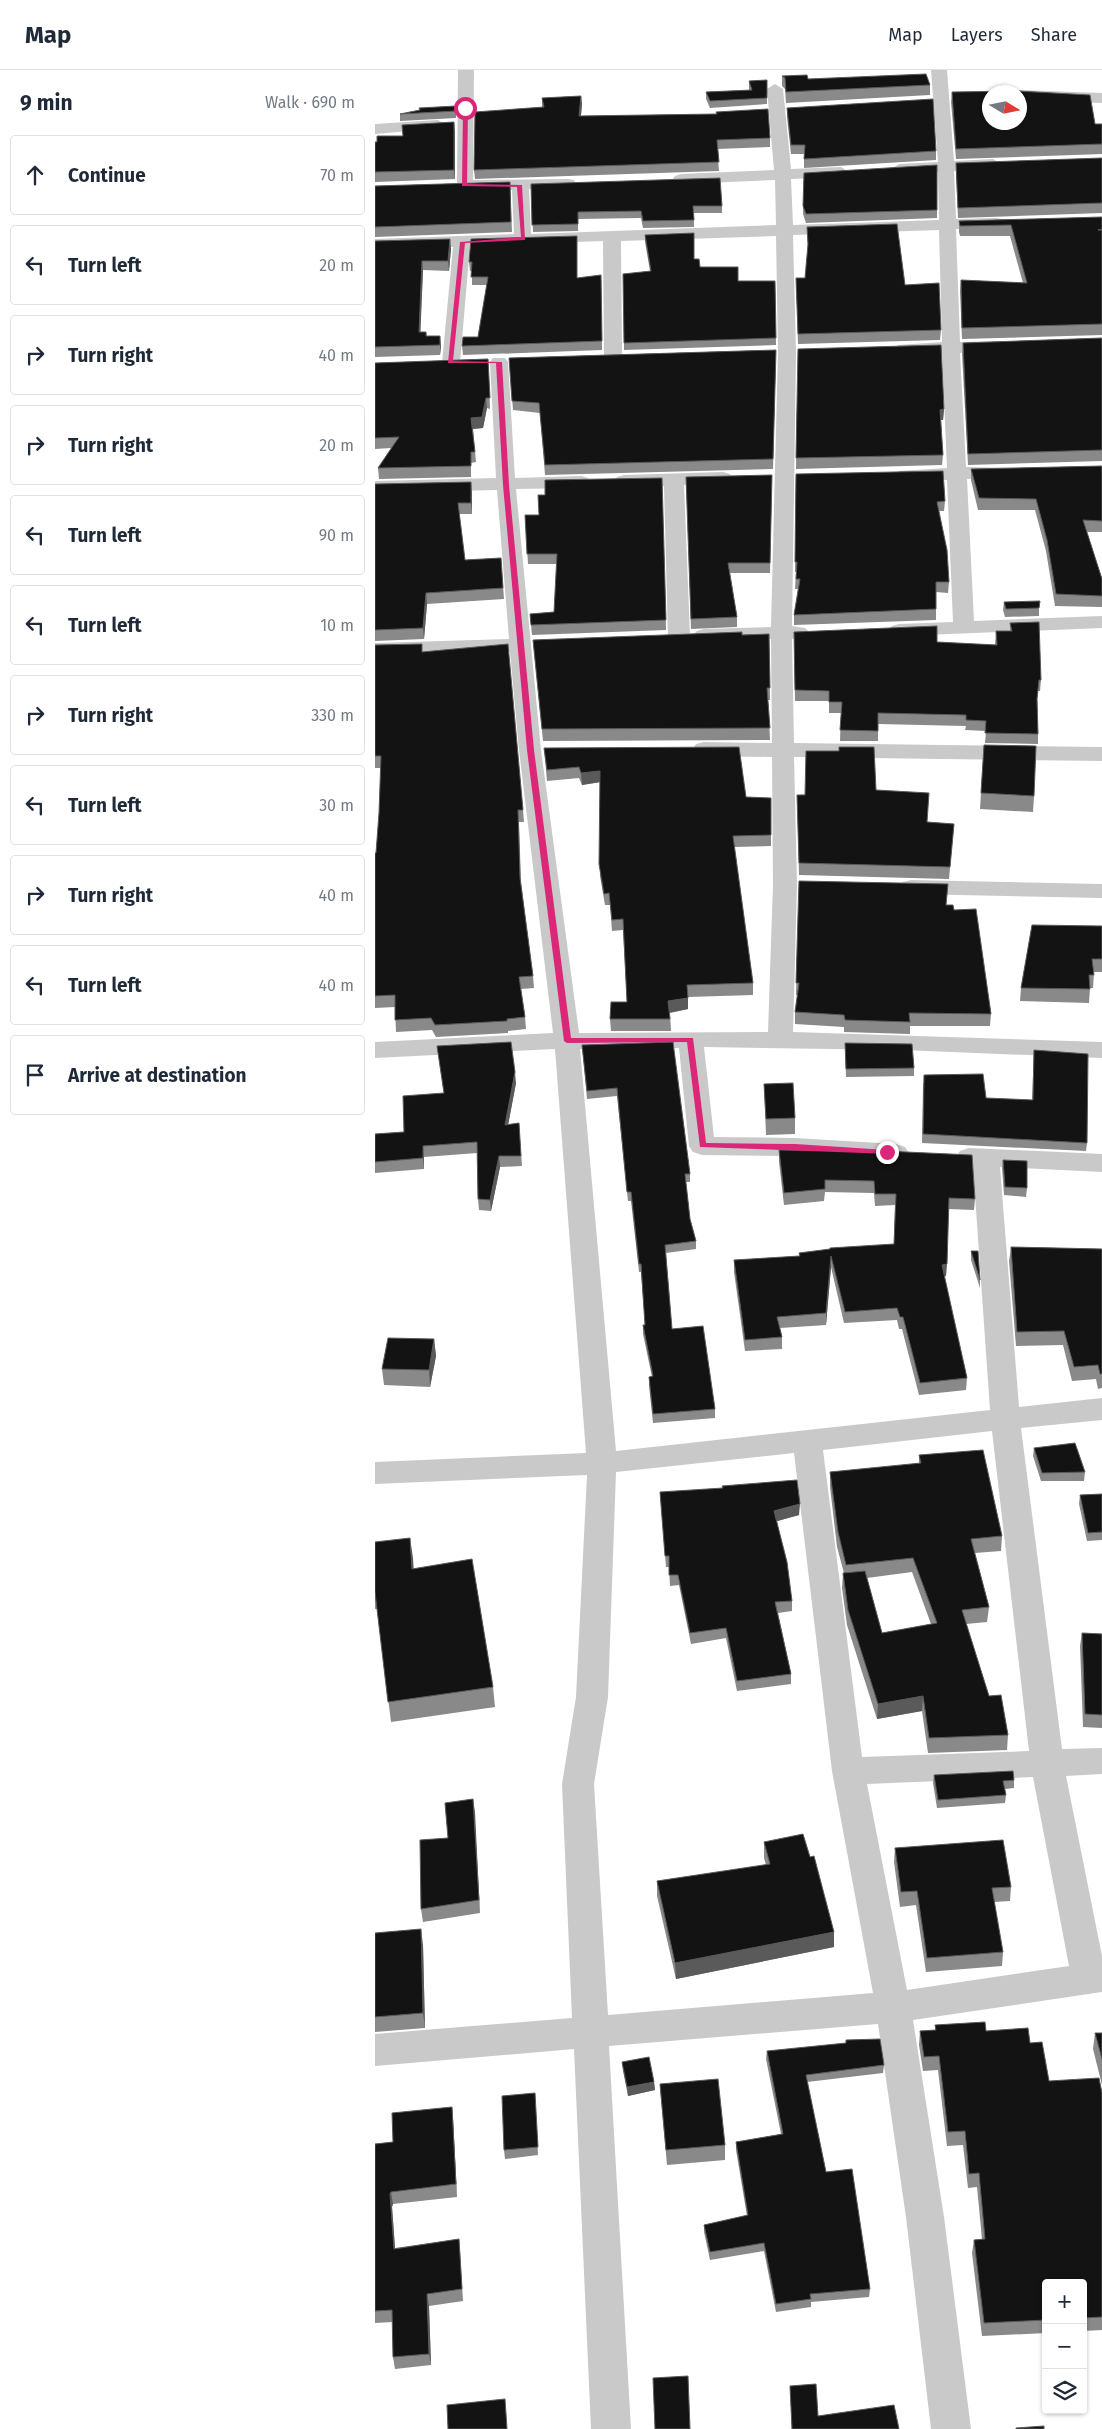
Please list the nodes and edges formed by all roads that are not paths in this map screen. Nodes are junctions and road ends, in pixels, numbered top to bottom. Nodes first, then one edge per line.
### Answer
1 (466, 70) edge
2 (939, 70) edge
3 (775, 88) dead end
4 (960, 93) edge
5 (1027, 95) edge
6 (941, 97) junction
7 (1102, 98) edge
8 (922, 102) edge
9 (465, 124) junction
10 (375, 129) edge
11 (1008, 164) edge
12 (946, 166) junction
13 (879, 170) edge
14 (860, 171) edge
15 (783, 176) junction
16 (661, 180) edge
17 (586, 183) edge
18 (520, 185) junction
19 (445, 186) edge
20 (465, 186) junction
21 (1015, 223) edge
22 (946, 224) junction
23 (784, 230) junction
24 (612, 237) junction
25 (523, 239) junction
26 (463, 242) junction
27 (375, 244) edge
28 (1017, 345) edge
29 (951, 348) junction
30 (883, 350) edge
31 (613, 357) junction
32 (633, 357) edge
33 (594, 358) edge
34 (451, 363) junction
35 (432, 364) edge
36 (1025, 472) edge
37 (957, 474) junction
38 (885, 475) edge
39 (743, 478) edge
40 (674, 480) junction
41 (506, 485) junction
42 (375, 487) edge
43 (1102, 622) edge
44 (964, 628) junction
45 (877, 630) edge
46 (820, 631) edge
47 (781, 632) junction
48 (532, 645) junction
49 (375, 649) edge
50 (686, 749) edge
51 (784, 749) junction
52 (1102, 754) edge
53 (894, 886) edge
54 (1102, 891) edge
55 (780, 1039) junction
56 (691, 1040) junction
57 (567, 1041) junction
58 (375, 1050) edge
59 (1102, 1050) edge
60 (917, 1154) edge
61 (947, 1156) edge
62 (986, 1158) junction
63 (1102, 1163) edge
64 (1102, 1409) edge
65 (1005, 1418) junction
66 (807, 1442) junction
67 (602, 1463) junction
68 (375, 1473) edge
69 (1102, 1761) edge
70 (1047, 1762) junction
71 (848, 1771) junction
72 (1096, 1978) edge
73 (893, 2008) junction
74 (589, 2032) junction
75 (375, 2050) edge
76 (611, 2429) edge
77 (951, 2429) edge

1 - 9 street
2 - 6 street
3 - 15 street
4 - 6 street
5 - 7 street
6 - 8 street
6 - 12 street
9 - 10 street
9 - 20 street
11 - 12 street
12 - 13 street
12 - 22 street
14 - 15 street
15 - 16 street
15 - 23 street
17 - 18 street
18 - 20 street
18 - 25 street
19 - 20 street
21 - 22 street
22 - 23 street
22 - 29 street
23 - 24 street
23 - 47 street
24 - 25 street
24 - 31 street
25 - 26 street
26 - 27 street
26 - 34 street
28 - 29 street
29 - 30 street
29 - 37 street
31 - 32 street
31 - 33 street
34 - 35 street
34 - 41 street
36 - 37 street
37 - 38 street
37 - 44 street
39 - 40 street
40 - 41 street
40 - 47 street
41 - 42 street
41 - 48 street
43 - 44 street
44 - 45 street
46 - 47 street
47 - 51 street
48 - 49 street
48 - 57 street
50 - 51 street
51 - 52 street
51 - 55 street
53 - 54 street
55 - 56 street
55 - 59 street
56 - 57 street
56 - 60 street
57 - 58 street
57 - 67 street
61 - 62 street
62 - 63 street
62 - 65 street
64 - 65 street
65 - 66 street
65 - 70 street
66 - 67 street
66 - 71 street
67 - 68 street
67 - 74 street
69 - 70 street
70 - 71 street
70 - 72 street
71 - 73 street
72 - 73 street
73 - 74 street
73 - 77 street
74 - 75 street
74 - 76 street

